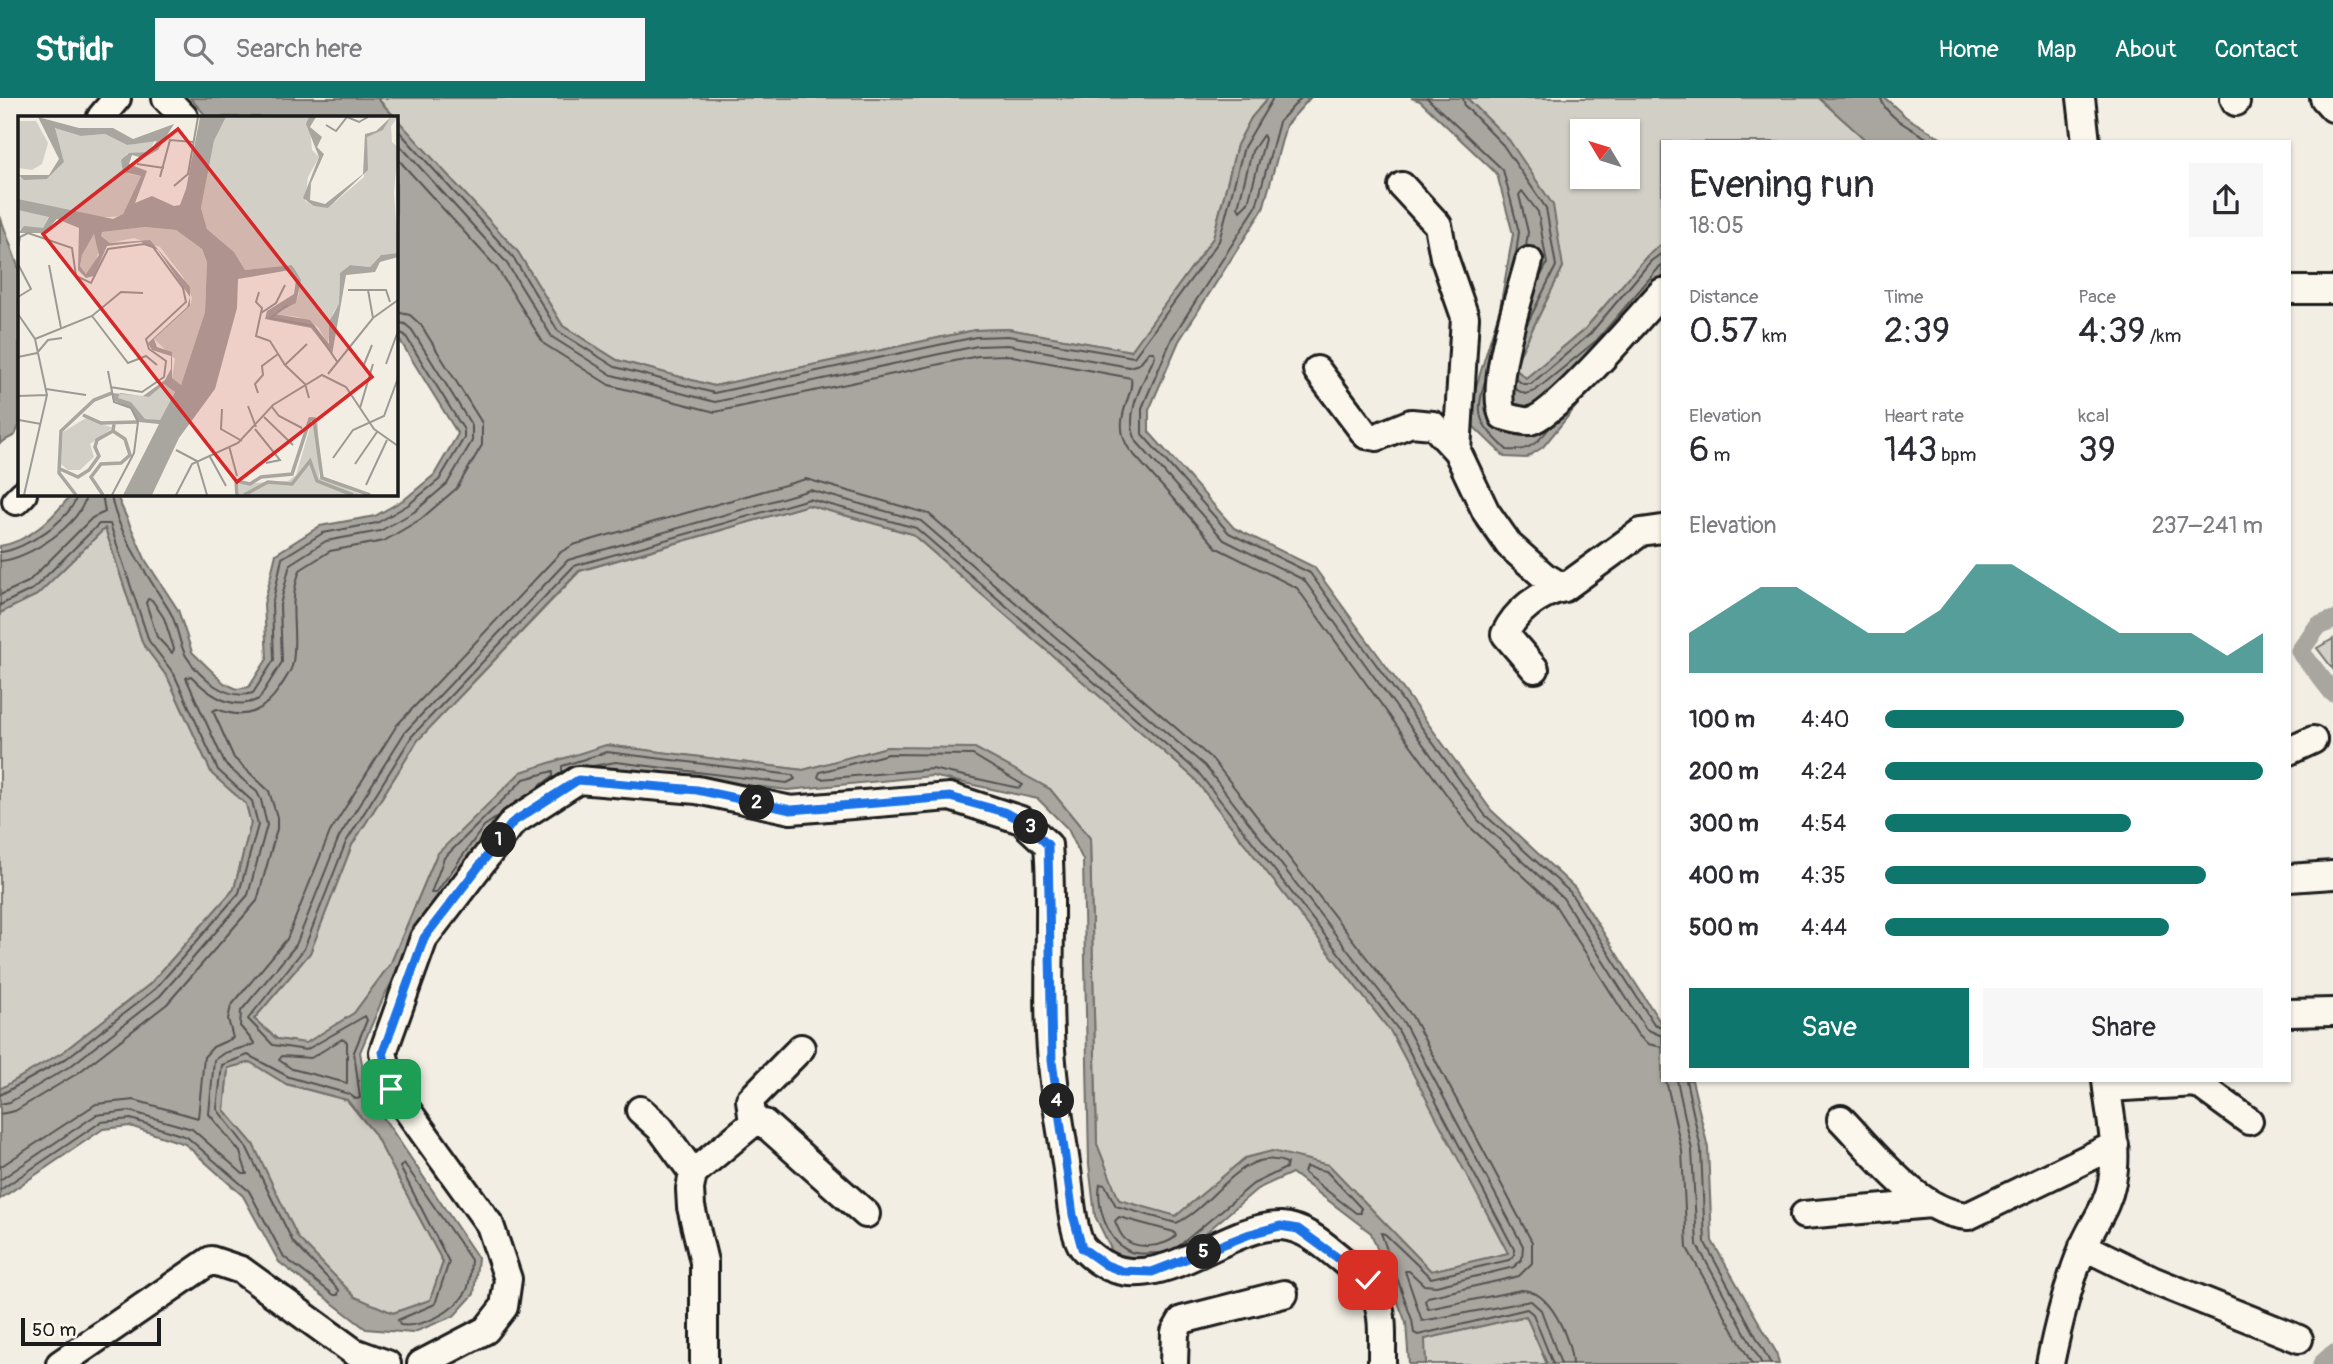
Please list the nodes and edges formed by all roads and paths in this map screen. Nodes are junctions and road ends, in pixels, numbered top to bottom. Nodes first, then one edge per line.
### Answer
1 (117, 98) edge
2 (166, 98) edge
3 (2324, 98) edge
4 (2085, 99) edge
5 (2333, 108) edge
6 (102, 116) edge
7 (183, 116) edge
8 (2086, 140) edge
9 (1402, 186) dead end
10 (1529, 261) dead end
11 (2291, 290) edge
12 (2333, 290) edge
13 (1661, 293) edge
14 (1317, 370) dead end
15 (1457, 451) junction
16 (1661, 529) edge
17 (1564, 588) junction
18 (1535, 669) dead end
19 (2313, 740) dead end
20 (2291, 750) edge
21 (2333, 875) edge
22 (2291, 878) edge
23 (2333, 1012) edge
24 (2291, 1013) edge
25 (801, 1048) dead end
26 (2107, 1084) edge
27 (640, 1110) dead end
28 (1841, 1119) dead end
29 (2249, 1121) dead end
30 (753, 1124) junction
31 (2115, 1145) junction
32 (693, 1173) junction
33 (1931, 1204) junction
34 (866, 1214) dead end
35 (1804, 1215) dead end
36 (2083, 1246) junction
37 (1284, 1294) dead end
38 (2299, 1339) dead end
39 (60, 1364) edge
40 (387, 1364) edge
41 (421, 1364) edge
42 (704, 1364) edge
43 (1174, 1364) edge
44 (1382, 1364) edge
45 (2050, 1364) edge

1 - 6 street
2 - 7 street
3 - 5 street
4 - 8 street
9 - 15 street
10 - 13 street
11 - 12 street
14 - 15 street
15 - 17 street
16 - 17 street
17 - 18 street
19 - 20 street
21 - 22 street
23 - 24 street
25 - 30 street
26 - 29 street
26 - 31 street
27 - 32 street
28 - 33 street
30 - 32 street
30 - 34 street
31 - 33 street
31 - 36 street
32 - 42 street
33 - 35 street
36 - 38 street
36 - 45 street
37 - 43 street
39 - 40 street
41 - 44 street

